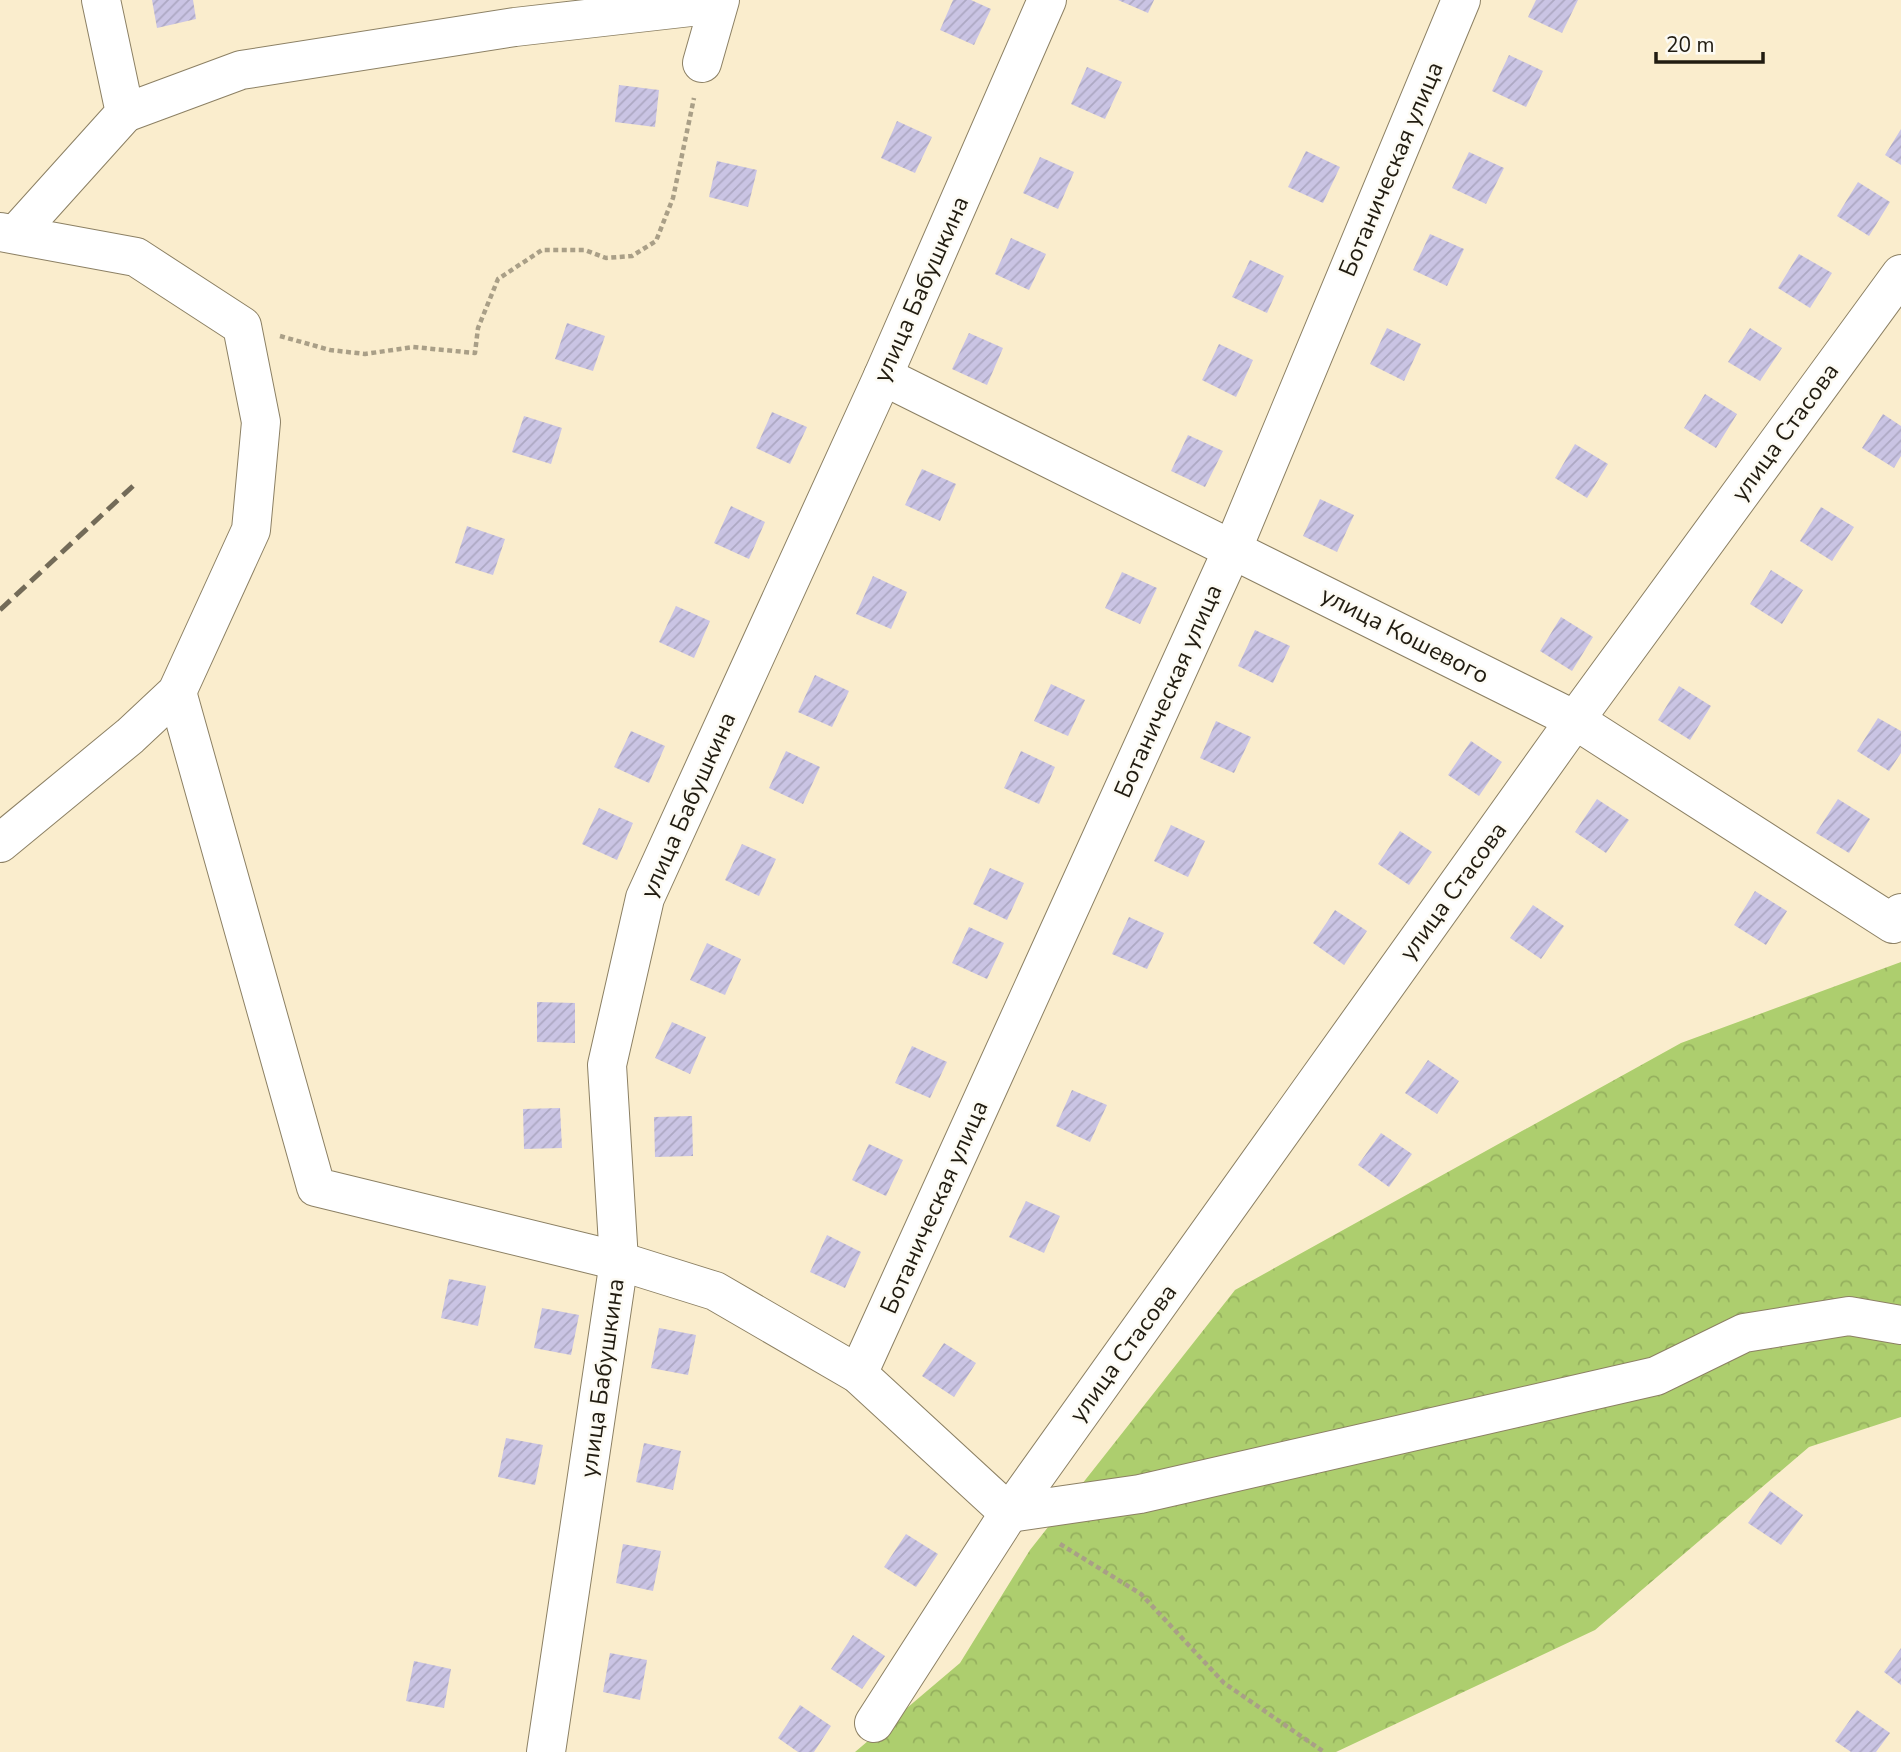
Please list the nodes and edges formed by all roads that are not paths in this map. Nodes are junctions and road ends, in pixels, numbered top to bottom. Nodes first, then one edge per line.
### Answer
1 (101, 0) edge
2 (1047, 0) edge
3 (1461, 0) edge
4 (718, 2) edge
5 (512, 13) edge
6 (702, 63) road end
7 (125, 113) junction
8 (8, 233) edge
9 (1901, 274) edge
10 (883, 376) junction
11 (1233, 548) junction
12 (177, 692) junction
13 (1575, 720) junction
14 (0, 843) edge
15 (1901, 913) edge
16 (619, 1261) junction
17 (1901, 1325) edge
18 (858, 1374) junction
19 (1009, 1513) junction
20 (874, 1723) dead end
21 (547, 1752) edge

1 - 7 street
2 - 10 street, улица Бабушкина
3 - 11 street, Ботаническая улица
4 - 5 street
4 - 6 street
5 - 7 street
7 - 8 street
8 - 12 street
9 - 13 street, улица Стасова
10 - 11 street, улица Кошевого
10 - 16 street, улица Бабушкина
11 - 13 street, улица Кошевого
11 - 18 street, Ботаническая улица
12 - 14 street
12 - 16 street
13 - 15 street, улица Кошевого
13 - 19 street, улица Стасова
16 - 18 street
16 - 21 street, улица Бабушкина
17 - 19 street
18 - 19 street
19 - 20 street, улица Стасова

